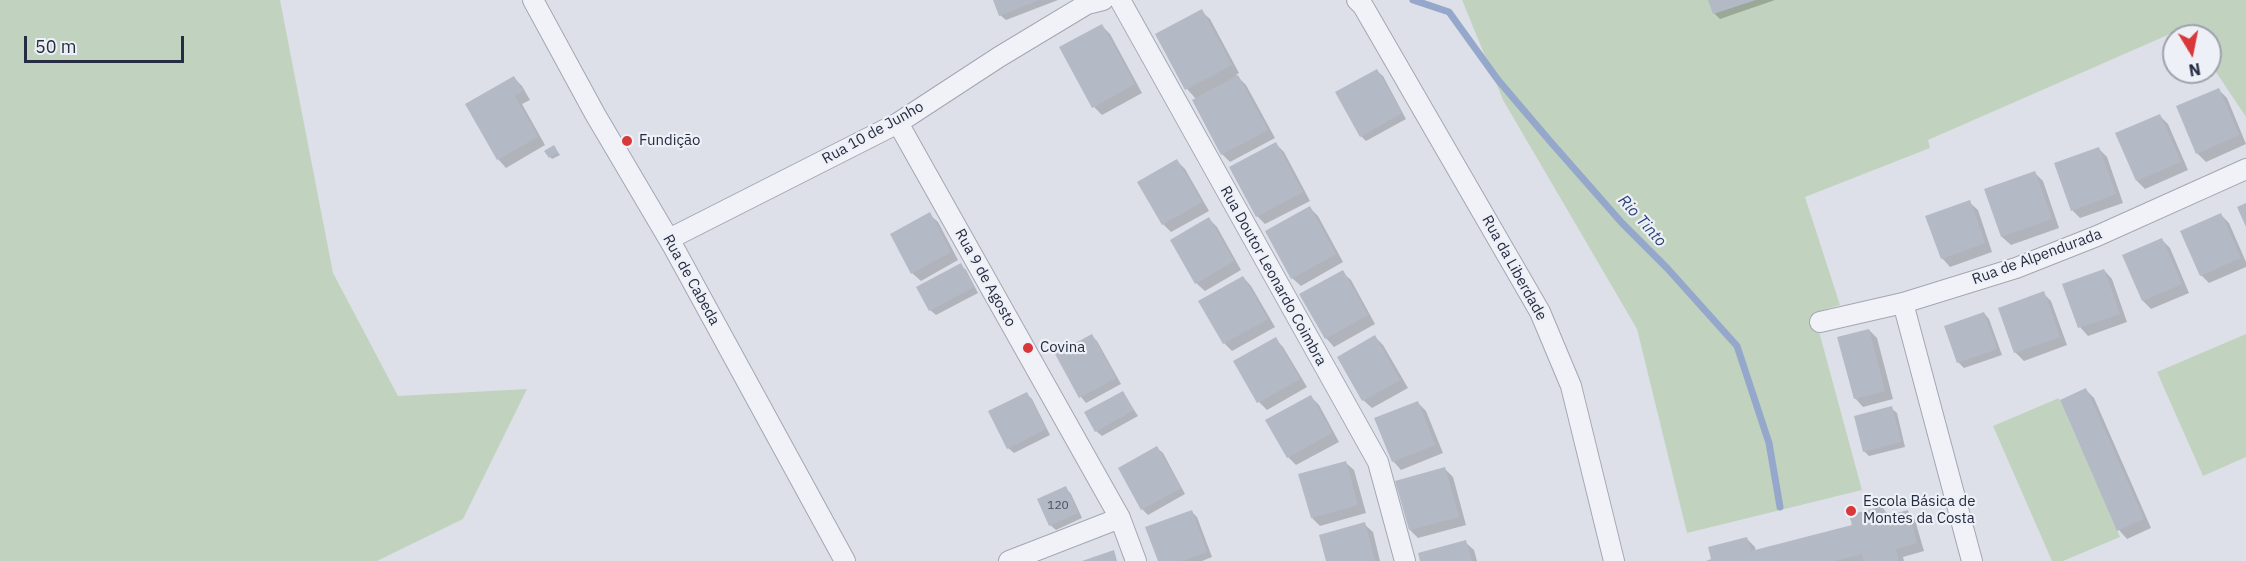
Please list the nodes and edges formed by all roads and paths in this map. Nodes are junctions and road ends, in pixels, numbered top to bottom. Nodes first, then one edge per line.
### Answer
1 (533, 0) edge
2 (1103, 0) edge
3 (1120, 0) edge
4 (1357, 0) edge
5 (898, 123) junction
6 (2246, 169) edge
7 (669, 239) junction
8 (1903, 303) junction
9 (1820, 322) dead end
10 (1120, 518) junction
11 (845, 561) edge
12 (1010, 561) edge
13 (1136, 561) edge
14 (1405, 561) edge
15 (1614, 561) edge
16 (1972, 561) edge

1 - 7 street, Rua de Cabeda
2 - 5 street, Rua 10 de Junho
3 - 14 street, Rua Doutor Leonardo Coimbra
4 - 15 street, Rua da Liberdade
5 - 7 street, Rua 10 de Junho
5 - 10 street, Rua 9 de Agosto
6 - 8 street, Rua de Alpendurada
7 - 11 street, Rua de Cabeda
8 - 9 street, Rua de Alpendurada
8 - 16 street
10 - 12 street
10 - 13 street, Rua 9 de Agosto

